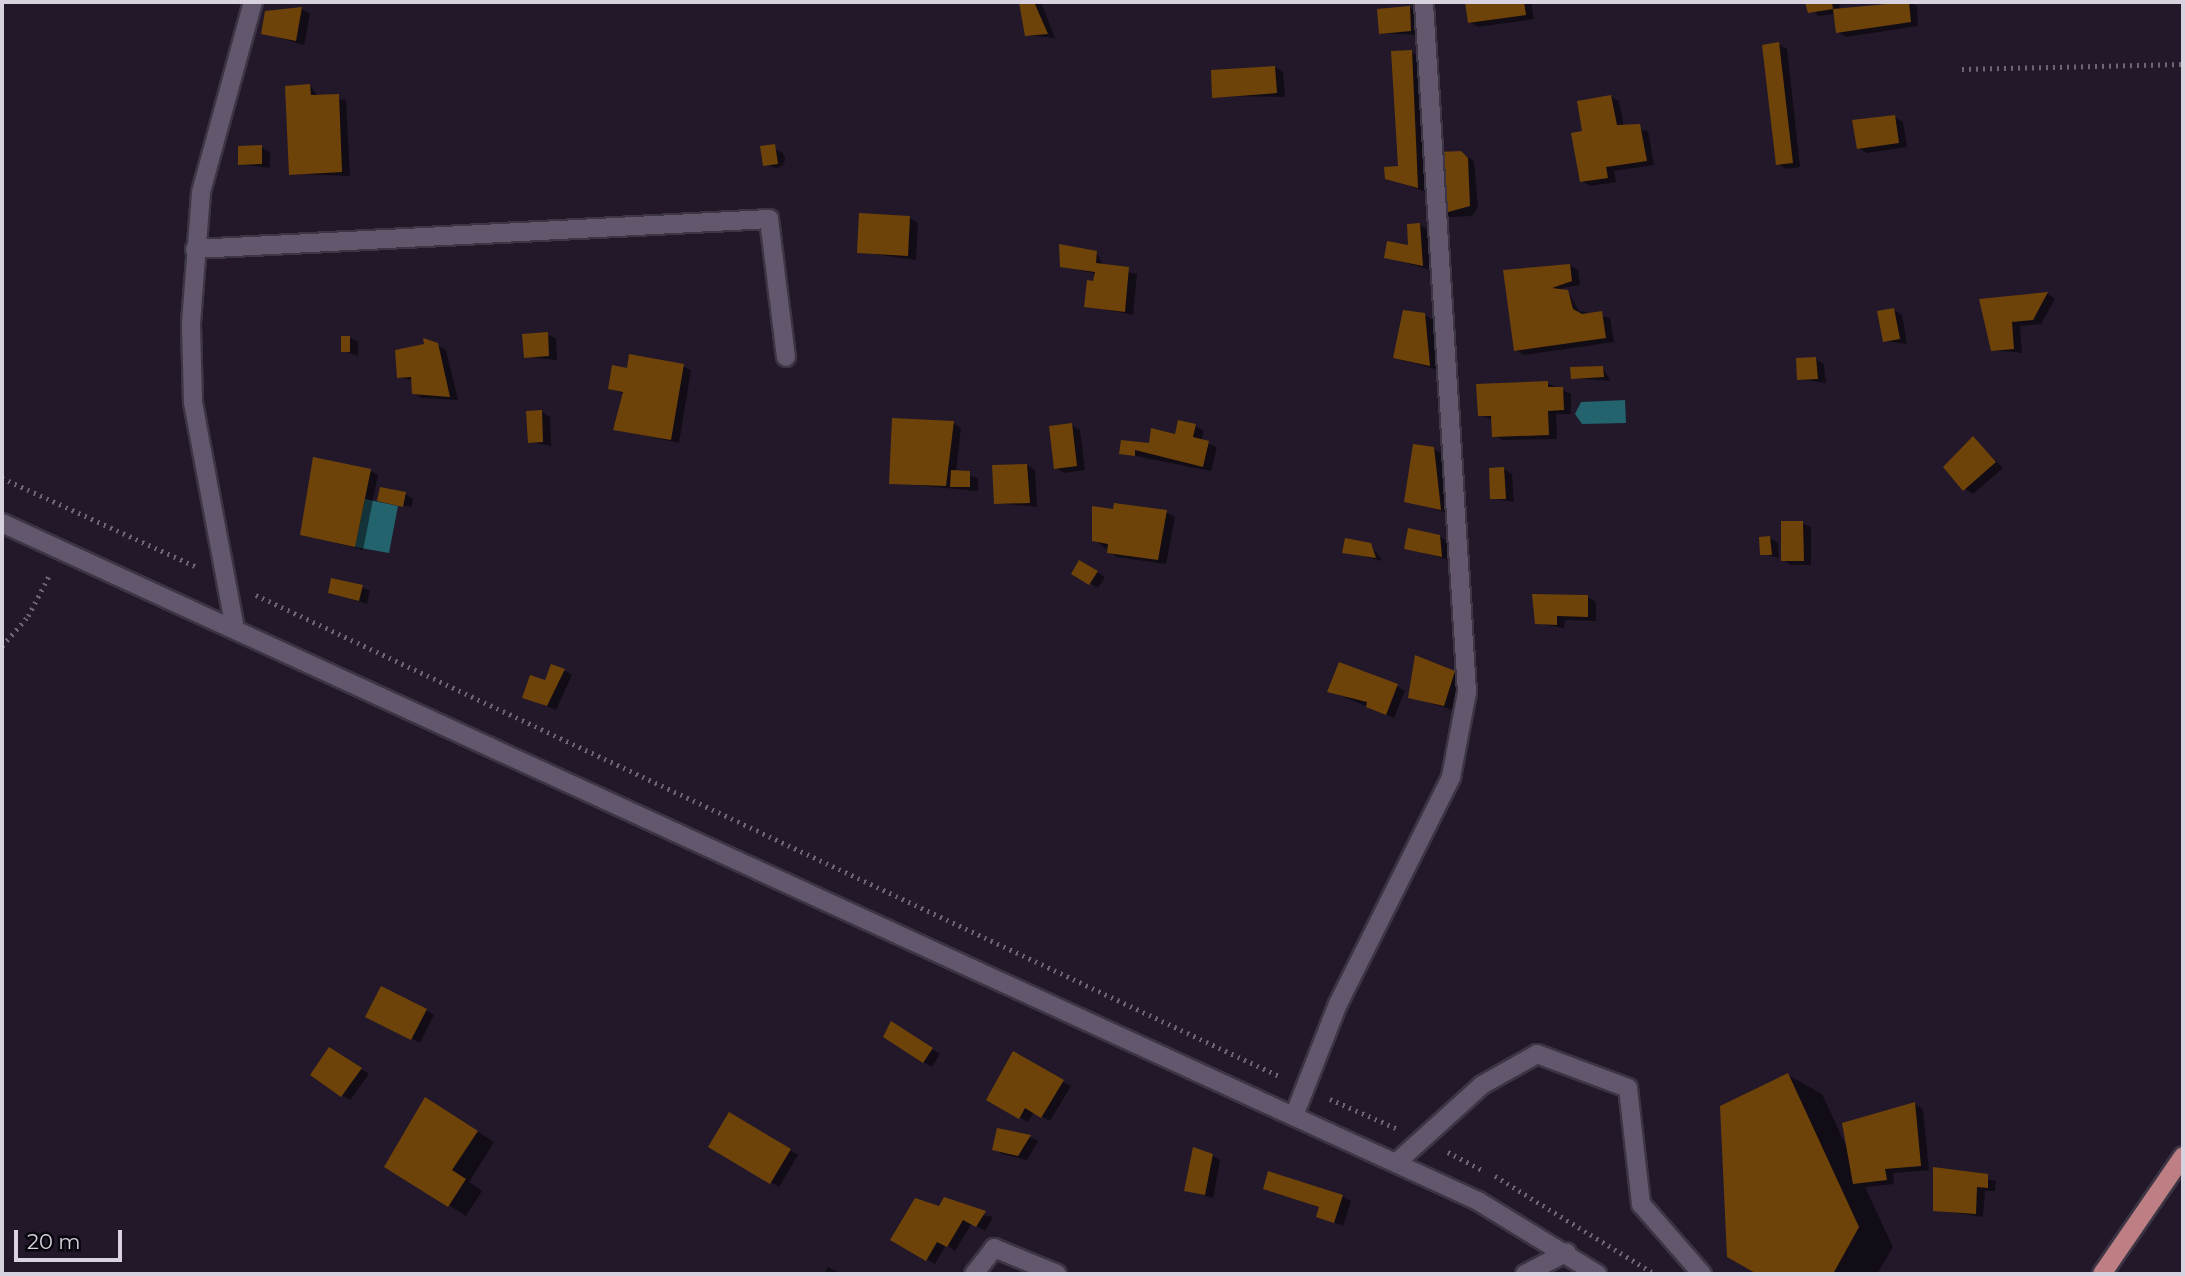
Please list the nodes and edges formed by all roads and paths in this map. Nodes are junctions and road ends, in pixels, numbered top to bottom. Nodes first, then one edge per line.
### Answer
1 (253, 2) edge
2 (1424, 2) edge
3 (2183, 64) edge
4 (1962, 69) dead end
5 (195, 249) junction
6 (786, 357) dead end
7 (2, 478) edge
8 (2, 523) edge
9 (63, 549) junction
10 (226, 581) junction
11 (236, 629) junction
12 (2, 646) edge
13 (1305, 1088) junction
14 (1294, 1116) junction
15 (1422, 1139) junction
16 (2183, 1156) edge
17 (1396, 1163) junction
18 (1567, 1252) junction
19 (974, 1274) edge
20 (1057, 1274) edge
21 (1525, 1274) edge
22 (1597, 1274) edge
23 (1655, 1274) edge
24 (1702, 1274) edge
25 (2102, 1274) edge

1 - 5 street
2 - 13 street
3 - 4 path
5 - 6 street
5 - 10 street
7 - 10 path
8 - 9 street
9 - 11 street
9 - 12 path
10 - 11 street
10 - 13 path
11 - 14 street
13 - 14 street
13 - 15 path
14 - 17 street
15 - 17 street
15 - 23 path
15 - 24 street
16 - 25 main road
17 - 18 street
18 - 21 street
18 - 22 street
19 - 20 street

